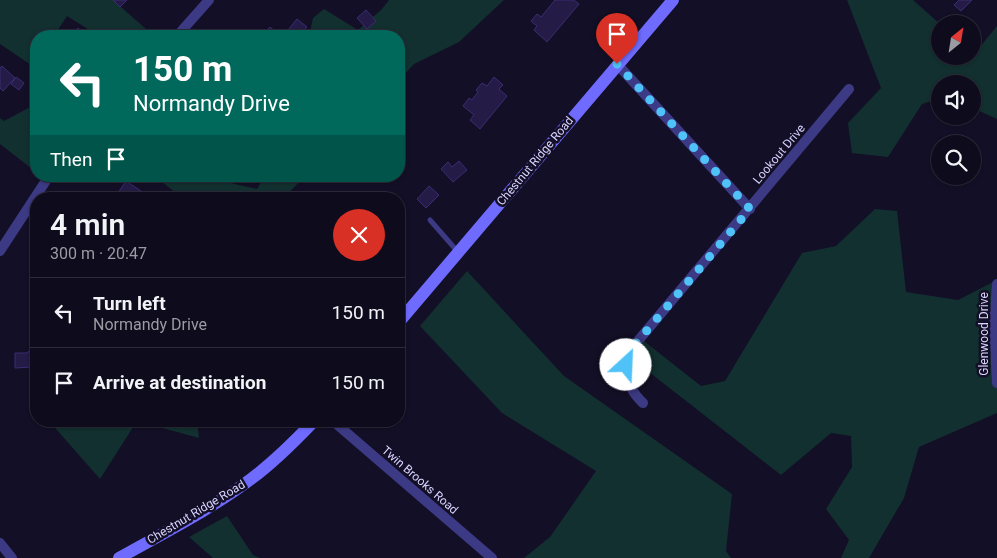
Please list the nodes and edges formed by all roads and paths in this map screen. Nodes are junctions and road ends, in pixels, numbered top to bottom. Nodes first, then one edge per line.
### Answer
1 (209, 0) edge
2 (673, 0) edge
3 (182, 30) edge
4 (617, 64) junction
5 (850, 89) dead end
6 (30, 205) edge
7 (750, 209) junction
8 (430, 220) dead end
9 (0, 251) edge
10 (458, 252) junction
11 (997, 284) edge
12 (405, 315) edge
13 (997, 383) edge
14 (643, 403) dead end
15 (308, 427) edge
16 (339, 427) edge
17 (0, 543) edge
18 (12, 558) edge
19 (119, 558) edge
20 (492, 558) edge

1 - 3 street
2 - 4 main road, Chestnut Ridge Road
4 - 7 street
4 - 10 main road, Chestnut Ridge Road
5 - 7 street, Lookout Drive
6 - 9 street
7 - 14 street, Lookout Drive
8 - 10 lane
10 - 12 main road, Chestnut Ridge Road
11 - 13 street, Glenwood Drive
15 - 19 main road, Chestnut Ridge Road
16 - 20 street, Twin Brooks Road
17 - 18 street

